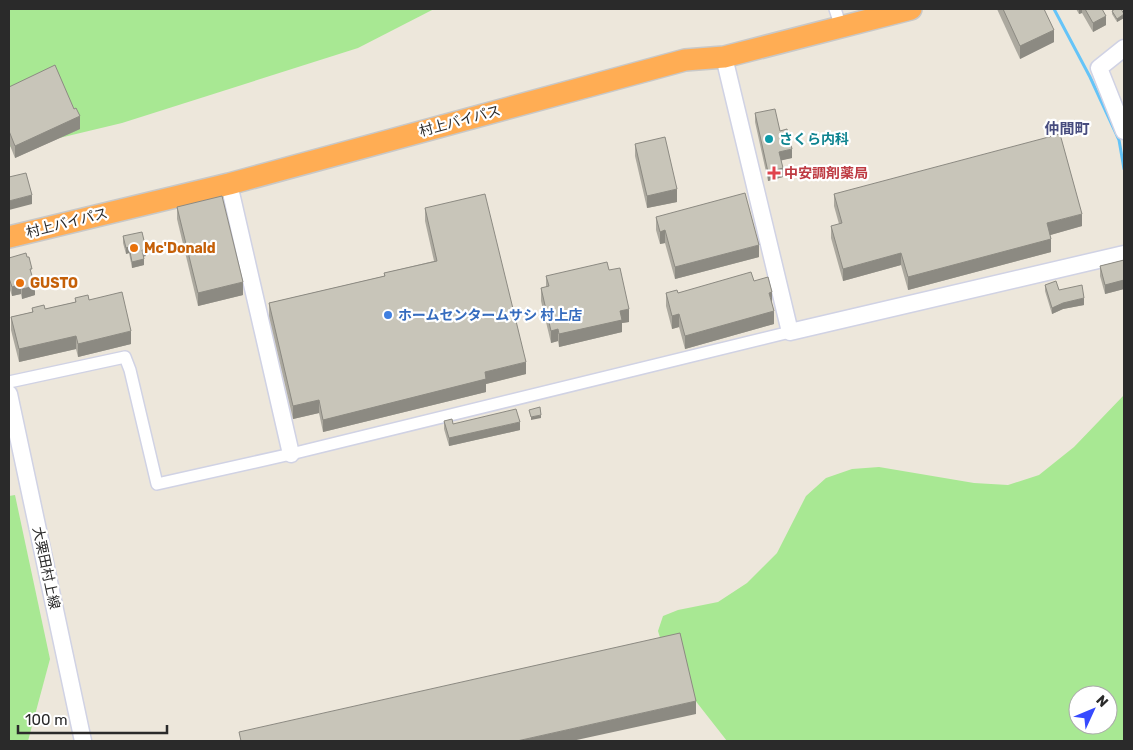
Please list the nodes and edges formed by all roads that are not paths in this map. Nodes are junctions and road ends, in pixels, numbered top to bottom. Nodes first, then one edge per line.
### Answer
1 (911, 9) edge
2 (838, 18) edge
3 (1124, 48) edge
4 (724, 57) junction
5 (1124, 131) edge
6 (229, 184) junction
7 (9, 237) edge
8 (1124, 254) edge
9 (790, 332) junction
10 (9, 382) edge
11 (9, 394) edge
12 (292, 454) junction
13 (83, 741) edge

1 - 2 highway, 村上バイパス
2 - 4 highway, 村上バイパス
3 - 5 street
4 - 6 highway, 村上バイパス
4 - 9 street
6 - 7 highway, 村上バイパス
6 - 12 street
8 - 9 street
9 - 12 street
10 - 12 street
11 - 13 street, 大栗田村上線

